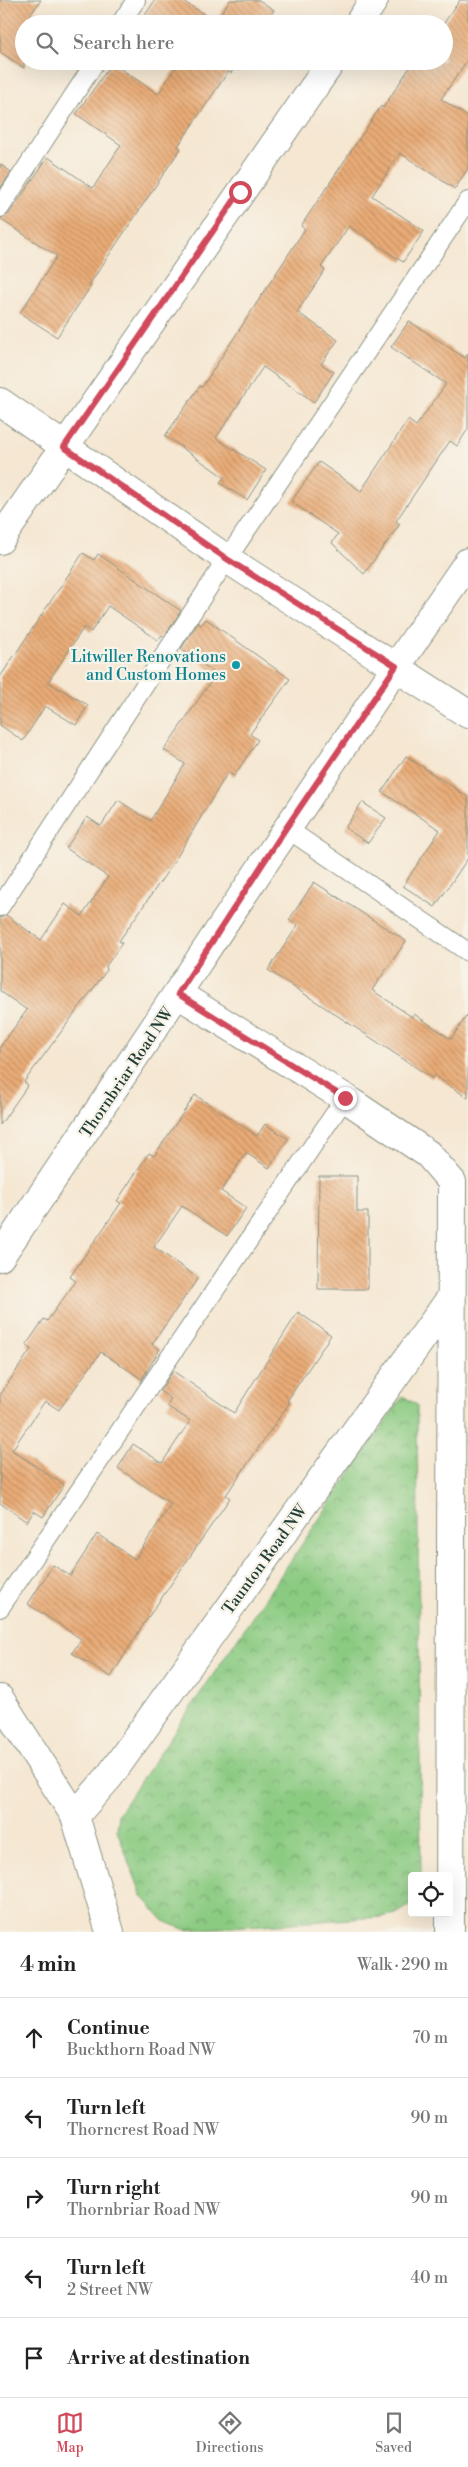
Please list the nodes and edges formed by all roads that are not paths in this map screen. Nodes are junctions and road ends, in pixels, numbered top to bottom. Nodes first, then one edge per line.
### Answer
1 (136, 0) edge
2 (374, 0) edge
3 (126, 15) edge
4 (364, 15) edge
5 (90, 70) edge
6 (326, 70) edge
7 (468, 201) edge
8 (0, 208) edge
9 (0, 402) edge
10 (64, 447) junction
11 (0, 540) edge
12 (227, 559) junction
13 (468, 562) edge
14 (396, 666) junction
15 (468, 714) edge
16 (286, 828) junction
17 (0, 907) edge
18 (468, 952) edge
19 (178, 994) junction
20 (345, 1098) junction
21 (0, 1258) edge
22 (450, 1299) junction
23 (0, 1608) edge
24 (0, 1698) edge
25 (75, 1816) junction
26 (110, 1932) edge
27 (450, 1932) edge

1 - 3 lane
2 - 4 street
5 - 8 lane
6 - 10 street
7 - 12 lane
9 - 10 street
10 - 11 street
10 - 12 street
12 - 14 street
12 - 17 lane
13 - 14 street, Thornbriar Road NW
14 - 15 street
14 - 16 street, Thornbriar Road NW
16 - 18 lane
16 - 19 street, Thornbriar Road NW
19 - 20 street
19 - 21 street, Thornbriar Road NW
20 - 22 street
20 - 23 lane
22 - 25 street, Taunton Road NW
22 - 27 street
24 - 25 street
25 - 26 street

